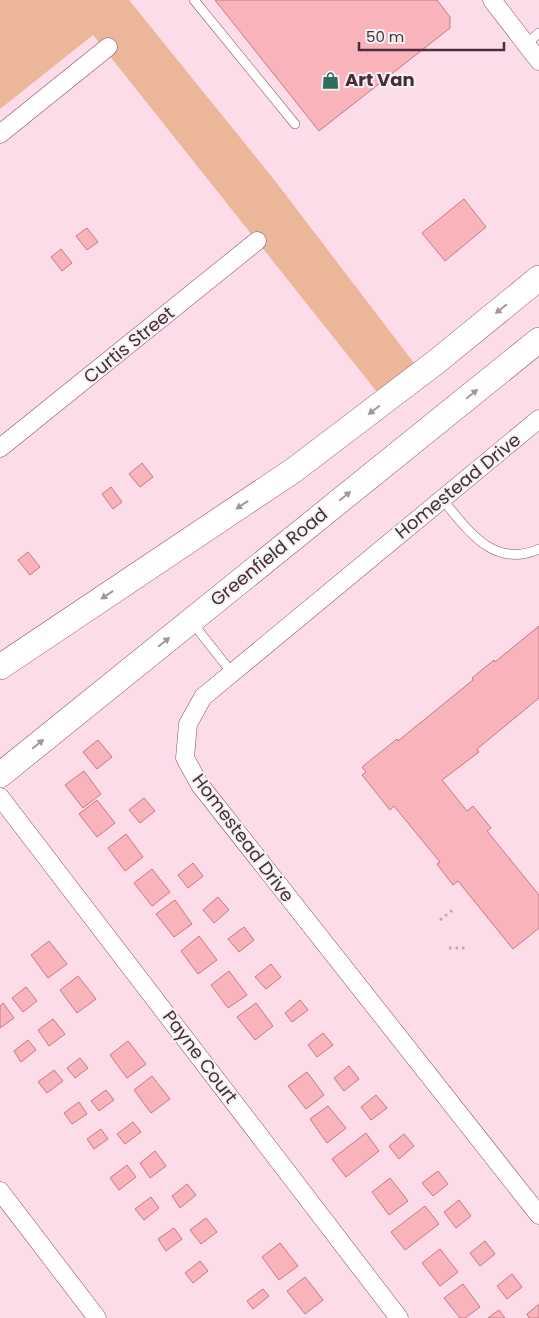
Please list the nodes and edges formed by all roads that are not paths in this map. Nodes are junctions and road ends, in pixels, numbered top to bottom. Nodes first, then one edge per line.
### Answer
1 (194, 0) edge
2 (492, 0) edge
3 (532, 38) edge
4 (108, 47) dead end
5 (539, 61) edge
6 (296, 124) dead end
7 (0, 134) edge
8 (257, 241) dead end
9 (539, 278) edge
10 (539, 340) edge
11 (539, 419) edge
12 (0, 448) edge
13 (442, 499) junction
14 (539, 549) edge
15 (191, 621) junction
16 (0, 667) edge
17 (232, 673) junction
18 (0, 775) edge
19 (0, 796) edge
20 (0, 1191) edge
21 (539, 1215) edge
22 (98, 1318) edge
23 (400, 1318) edge

1 - 6 lane
2 - 3 street
3 - 5 street
4 - 7 street
8 - 12 street, Curtis Street
9 -> 16 main road
15 -> 10 main road, Greenfield Road
11 - 13 street, Homestead Drive
13 - 14 lane
13 - 17 street, Homestead Drive
15 - 17 lane
18 -> 15 main road, Greenfield Road
17 - 21 street, Homestead Drive
19 - 23 street, Payne Court
20 - 22 street

